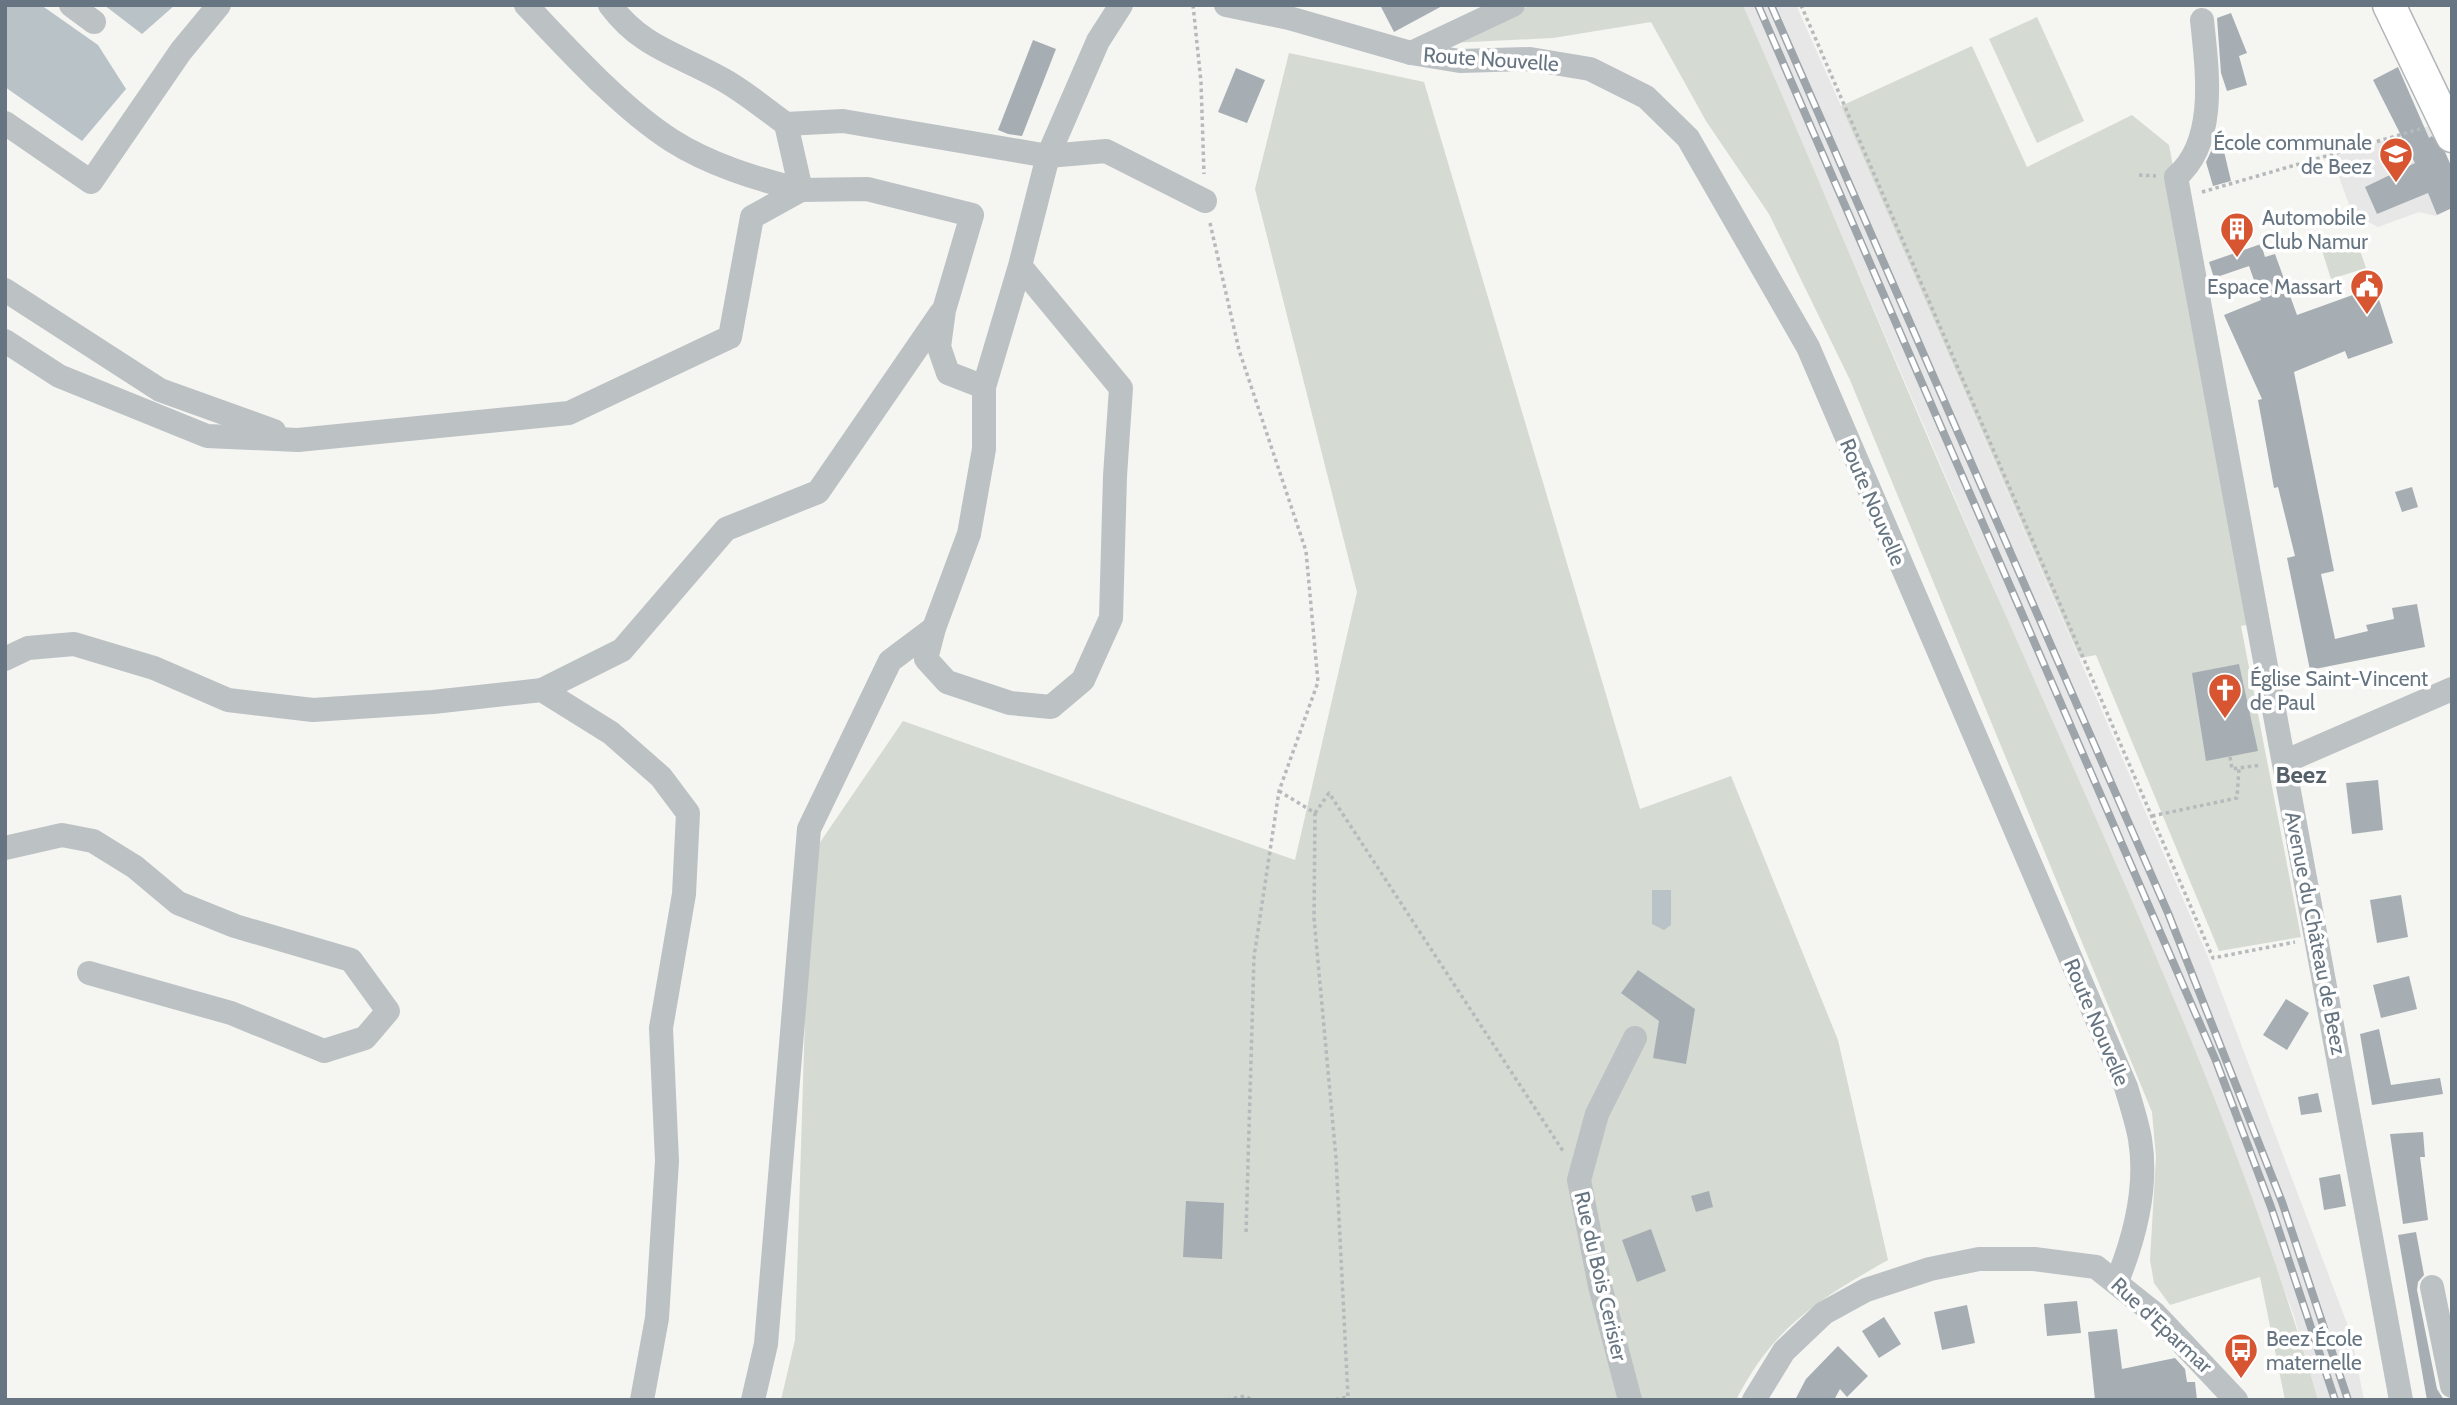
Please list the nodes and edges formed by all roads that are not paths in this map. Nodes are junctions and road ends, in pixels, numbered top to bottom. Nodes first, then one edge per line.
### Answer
1 (71, 5) edge
2 (219, 5) edge
3 (526, 5) edge
4 (610, 5) edge
5 (1121, 5) edge
6 (1513, 5) edge
7 (2389, 5) edge
8 (1244, 7) edge
9 (2202, 20) dead end
10 (94, 22) dead end
11 (1410, 53) junction
12 (5, 123) edge
13 (786, 124) junction
14 (2448, 129) edge
15 (1048, 156) junction
16 (801, 190) junction
17 (1205, 201) road end
18 (1020, 266) junction
19 (5, 290) edge
20 (944, 310) junction
21 (5, 341) edge
22 (984, 387) junction
23 (298, 440) junction
24 (934, 628) junction
25 (5, 659) edge
26 (2452, 689) edge
27 (542, 690) junction
28 (2284, 762) junction
29 (5, 848) edge
30 (89, 973) dead end
31 (1635, 1038) dead end
32 (2117, 1281) junction
33 (2432, 1287) dead end
34 (2452, 1386) edge
35 (642, 1400) edge
36 (753, 1400) edge
37 (1630, 1400) edge
38 (1754, 1400) edge
39 (2236, 1400) edge
40 (2401, 1400) edge

1 - 10 street
2 - 12 street
3 - 16 street
4 - 13 street
5 - 15 street
6 - 11 street
7 - 14 main road
8 - 11 street, Route Nouvelle
9 - 28 street, Avenue du Château de Beez
11 - 32 street, Route Nouvelle
13 - 15 street
13 - 16 street
15 - 17 street
15 - 18 street
16 - 20 street
16 - 23 street
18 - 22 street
18 - 24 street
19 - 23 street
20 - 22 street
20 - 27 street
21 - 23 street
22 - 24 street
24 - 36 street
25 - 27 street
26 - 28 street
27 - 35 street
28 - 40 street, Avenue du Château de Beez
29 - 30 street
31 - 37 street, Rue du Bois Cerisier
32 - 38 street, Rue d'Eparmar
32 - 39 street, Rue d'Eparmar
33 - 34 street

